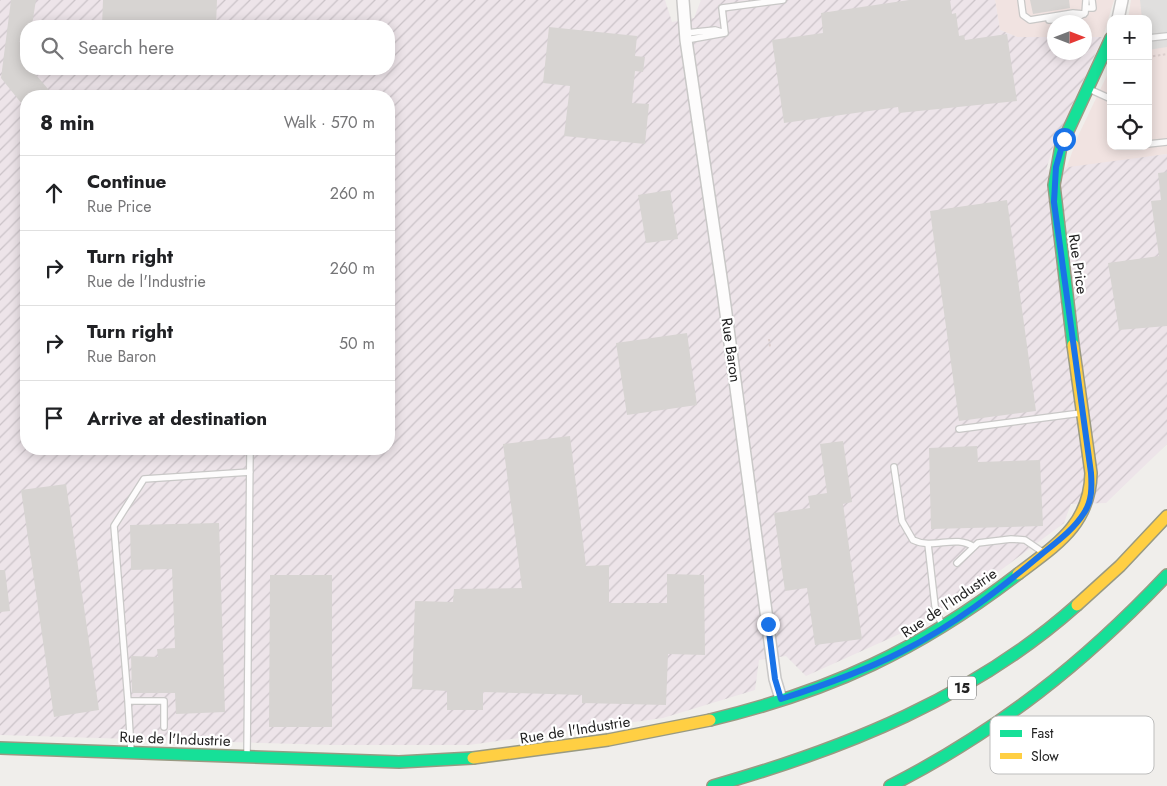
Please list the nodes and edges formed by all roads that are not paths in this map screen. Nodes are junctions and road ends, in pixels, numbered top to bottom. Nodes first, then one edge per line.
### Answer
1 (683, 0) edge
2 (783, 0) edge
3 (1021, 0) edge
4 (1086, 0) edge
5 (1092, 0) edge
6 (1122, 0) edge
7 (1086, 11) junction
8 (1119, 15) edge
9 (1167, 36) edge
10 (686, 37) junction
11 (1152, 38) edge
12 (1107, 46) edge
13 (1087, 88) junction
14 (1107, 97) edge
15 (1167, 142) edge
16 (1152, 144) edge
17 (1083, 412) junction
18 (960, 429) dead end
19 (250, 455) edge
20 (894, 467) dead end
21 (250, 472) junction
22 (1089, 504) joint
23 (1167, 516) edge
24 (928, 544) junction
25 (974, 547) junction
26 (1044, 553) junction
27 (957, 564) dead end
28 (1167, 575) edge
29 (943, 628) junction
30 (781, 699) junction
31 (128, 701) junction
32 (1008, 716) edge
33 (164, 727) dead end
34 (990, 728) edge
35 (0, 748) edge
36 (131, 752) junction
37 (247, 757) junction
38 (713, 786) edge
39 (890, 786) edge

1 - 10 street, Rue Baron
2 - 10 lane
3 - 7 lane
4 - 7 lane
5 - 7 lane
6 - 8 street
9 - 11 lane
10 - 30 street, Rue Baron
12 - 13 main road, Rue Price
13 - 14 lane
13 - 17 main road, Rue Price
15 - 16 lane
17 - 18 lane
17 - 22 main road, Rue Price
19 - 21 lane
20 - 24 lane
21 - 31 lane
21 - 37 lane
22 - 26 main road, Rue de l'Industrie
23 - 38 main road, 15
24 - 25 lane
24 - 29 lane
25 - 26 lane
25 - 27 lane
26 - 29 main road, Rue de l'Industrie
28 - 32 main road
29 - 30 main road, Rue de l'Industrie
30 - 37 main road, Rue de l'Industrie
31 - 33 lane
31 - 36 lane
34 - 39 main road
35 - 36 main road, Rue de l'Industrie
36 - 37 main road, Rue de l'Industrie

